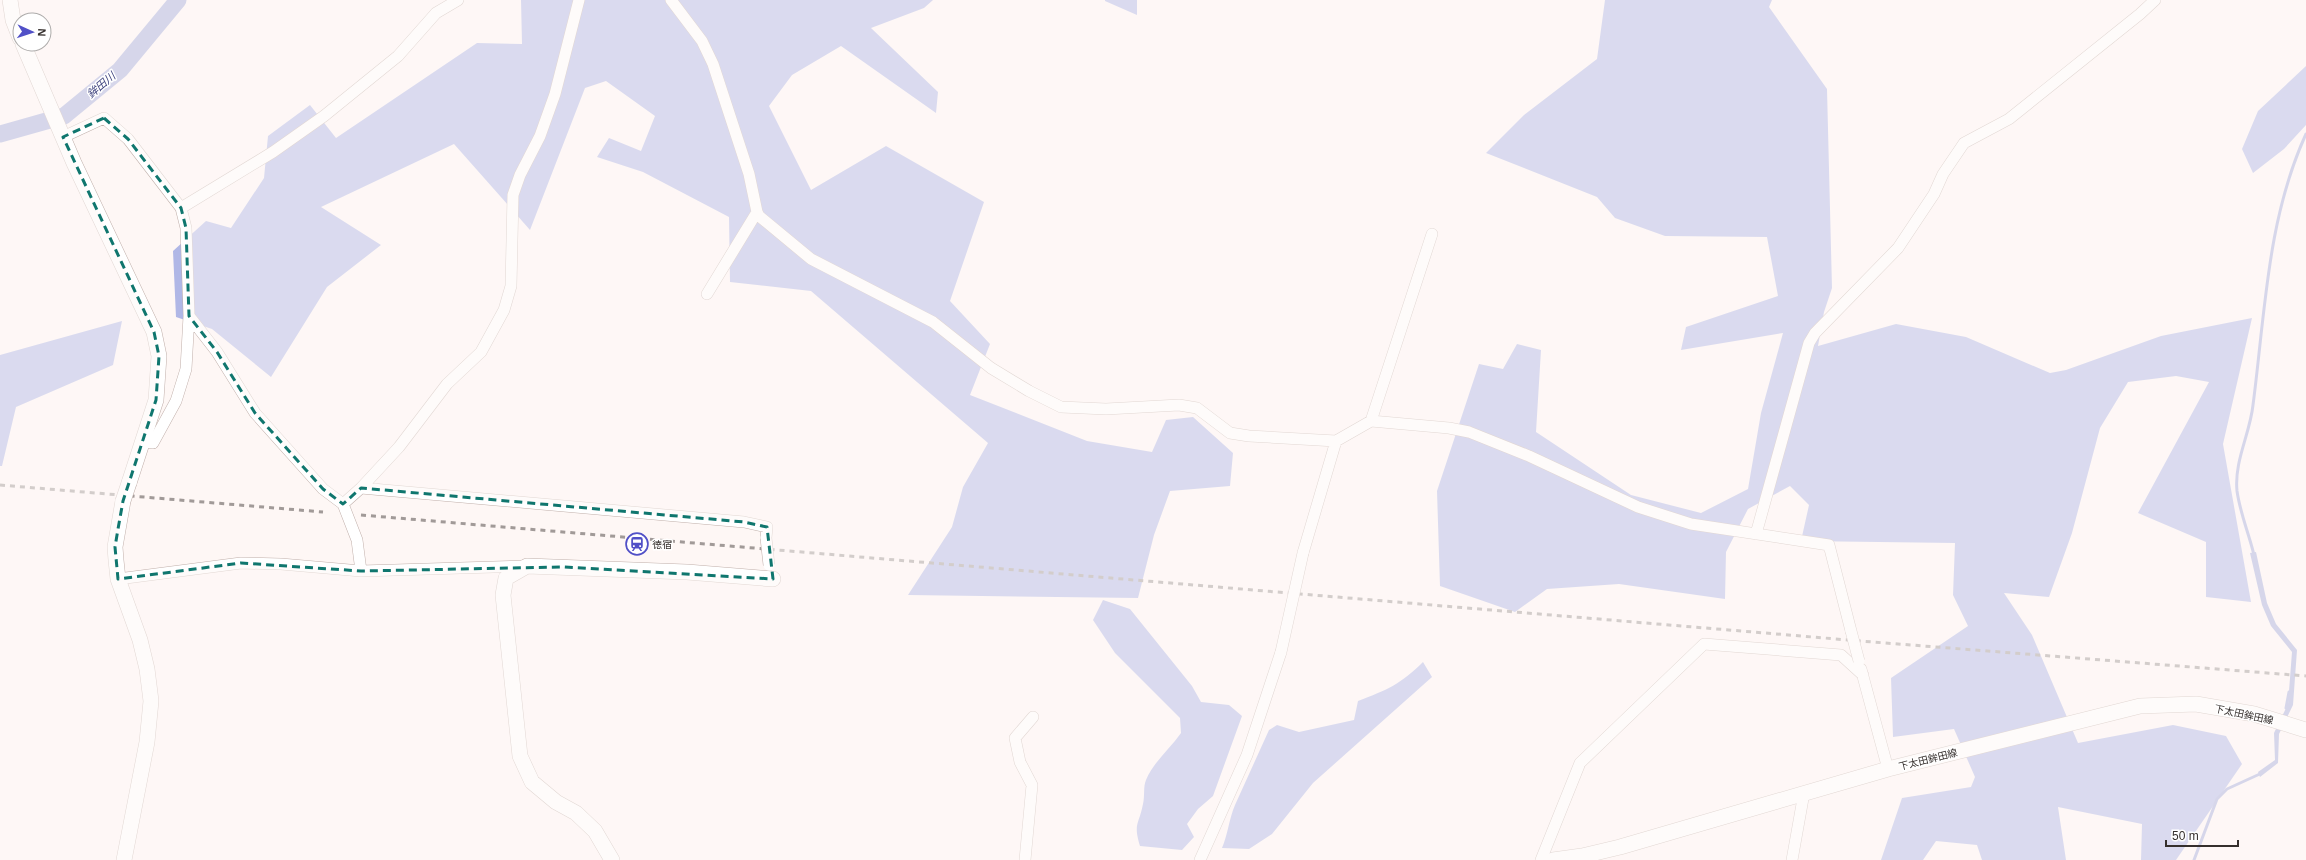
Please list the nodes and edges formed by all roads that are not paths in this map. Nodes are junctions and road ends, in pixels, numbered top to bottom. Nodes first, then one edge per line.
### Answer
1 (10, 0) edge
2 (458, 0) edge
3 (579, 0) edge
4 (671, 0) edge
5 (2155, 0) edge
6 (12, 13) edge
7 (26, 52) edge
8 (62, 133) junction
9 (181, 208) junction
10 (757, 212) junction
11 (1432, 234) dead end
12 (707, 294) dead end
13 (189, 316) junction
14 (1371, 421) junction
15 (1336, 441) junction
16 (141, 442) junction
17 (361, 488) junction
18 (343, 504) junction
19 (1756, 534) junction
20 (527, 566) junction
21 (361, 571) junction
22 (771, 572) joint
23 (118, 579) junction
24 (1863, 676) junction
25 (1033, 717) dead end
26 (2306, 730) edge
27 (1888, 769) junction
28 (1804, 793) junction
29 (124, 860) edge
30 (612, 860) edge
31 (1025, 860) edge
32 (1200, 860) edge
33 (1541, 860) edge
34 (1553, 860) edge
35 (1792, 860) edge

1 - 6 street
2 - 9 street
3 - 17 street
4 - 10 street
5 - 19 street
7 - 8 street
8 - 9 street
8 - 16 street
9 - 13 street
10 - 12 street
10 - 15 street
11 - 14 street
13 - 16 street
13 - 18 street
14 - 15 street
14 - 19 street
15 - 32 street, bridge
16 - 23 street, bridge
17 - 18 street
17 - 22 street, bridge
18 - 21 street
19 - 24 street, bridge
20 - 21 street
20 - 22 street
20 - 30 street
21 - 23 street
23 - 29 street
24 - 27 street
24 - 33 street
25 - 31 street
26 - 27 street, 下太田鉾田線
27 - 28 street, 下太田鉾田線
28 - 34 street, 下太田鉾田線
28 - 35 street

